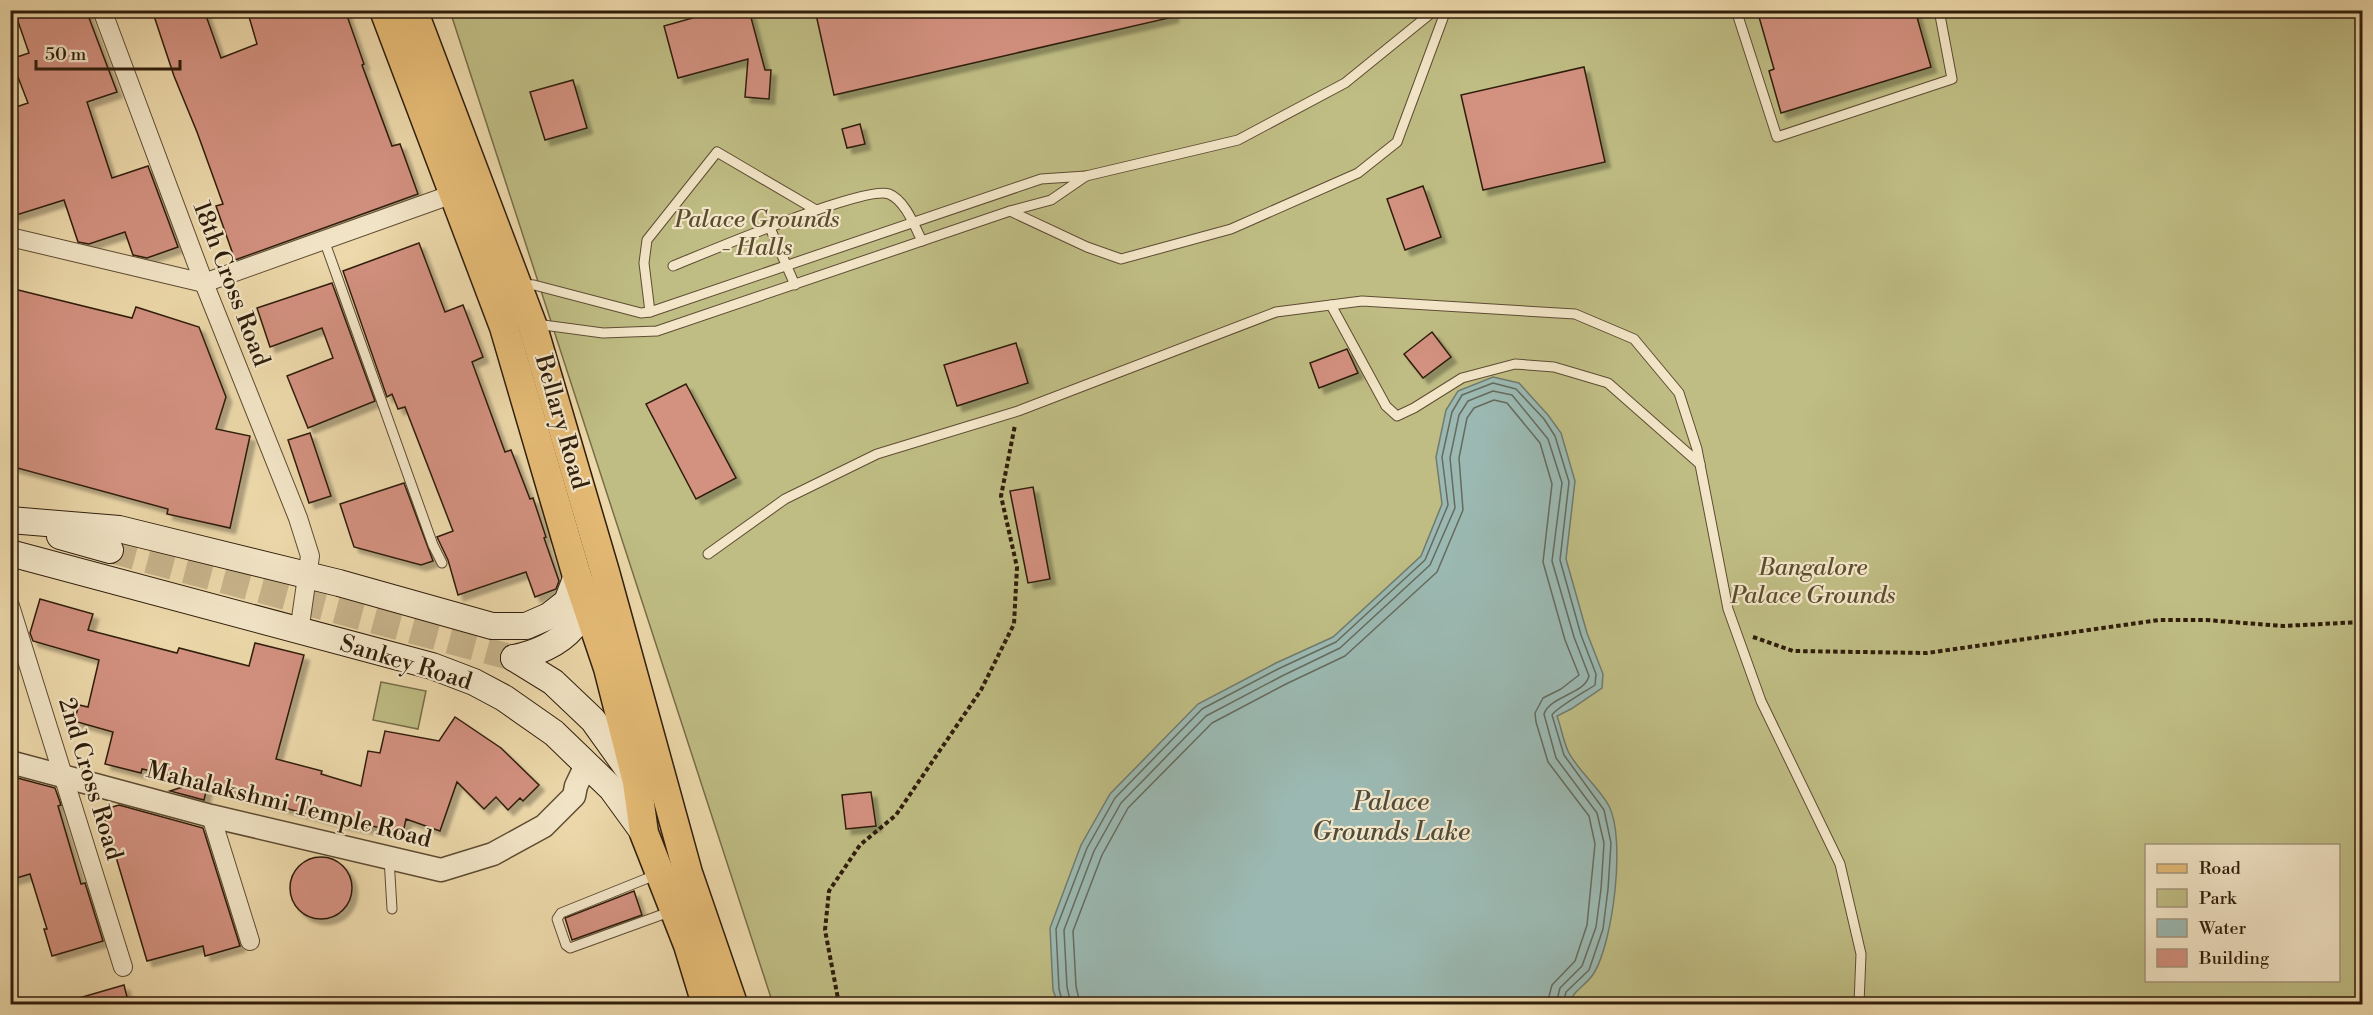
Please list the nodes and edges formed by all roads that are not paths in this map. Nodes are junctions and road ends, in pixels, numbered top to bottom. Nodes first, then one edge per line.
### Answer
1 (102, 10) edge
2 (384, 10) edge
3 (413, 10) edge
4 (1435, 10) edge
5 (1446, 10) edge
6 (1736, 10) edge
7 (1939, 10) edge
8 (1086, 176) junction
9 (453, 194) junction
10 (816, 210) junction
11 (1010, 211) junction
12 (913, 222) junction
13 (770, 228) junction
14 (10, 237) edge
15 (324, 240) junction
16 (922, 242) junction
17 (673, 266) dead end
18 (788, 266) junction
19 (204, 283) junction
20 (517, 283) junction
21 (795, 285) junction
22 (1331, 304) junction
23 (650, 312) junction
24 (532, 324) junction
25 (1700, 464) junction
26 (10, 521) edge
27 (110, 549) tunnel mouth
28 (10, 553) edge
29 (708, 554) dead end
30 (442, 563) dead end
31 (307, 576) junction
32 (581, 588) junction
33 (10, 606) edge
34 (299, 632) junction
35 (10, 762) edge
36 (586, 765) junction
37 (63, 775) junction
38 (637, 782) junction
39 (211, 816) junction
40 (644, 833) junction
41 (681, 843) junction
42 (389, 858) junction
43 (660, 873) junction
44 (392, 909) dead end
45 (675, 910) junction
46 (250, 941) dead end
47 (123, 967) dead end
48 (706, 1005) edge
49 (733, 1005) edge
50 (1860, 1005) edge

1 - 19 street, 18th Cross Road
2 - 9 main road, Bellary Road
3 - 20 main road, Bellary Road
4 - 8 lane
5 - 11 lane
6 - 7 lane
8 - 11 lane
8 - 12 lane
9 - 15 street
9 - 32 main road, Bellary Road
10 - 12 lane
10 - 13 lane
10 - 23 lane
11 - 16 lane
12 - 16 lane
12 - 18 lane
13 - 17 lane
13 - 18 lane
14 - 19 street
15 - 19 street
15 - 30 lane
16 - 21 lane
18 - 21 lane
18 - 23 lane
19 - 31 street, 18th Cross Road
20 - 23 lane
20 - 24 main road, Bellary Road
21 - 24 lane
22 - 25 lane
22 - 25 lane
22 - 29 lane
24 - 41 main road, Bellary Road
25 - 50 lane
26 - 27 main road
26 - 31 main road
28 - 34 main road, Sankey Road
31 - 32 main road
31 - 34 street, 18th Cross Road
32 - 38 main road, Bellary Road
32 - 38 main road
33 - 37 street, 2nd Cross Road
34 - 36 main road, Sankey Road
35 - 37 street, Mahalakshmi Temple Road
36 - 40 main road, Sankey Road
36 - 42 street, Mahalakshmi Temple Road
37 - 39 street, Mahalakshmi Temple Road
37 - 47 street, 2nd Cross Road
38 - 40 main road, Bellary Road
38 - 41 main road
39 - 42 street, Mahalakshmi Temple Road
39 - 46 street
40 - 43 main road, Sankey Road
41 - 49 main road
42 - 44 lane
43 - 45 main road, Sankey Road
43 - 45 lane
45 - 48 main road, Sankey Road

